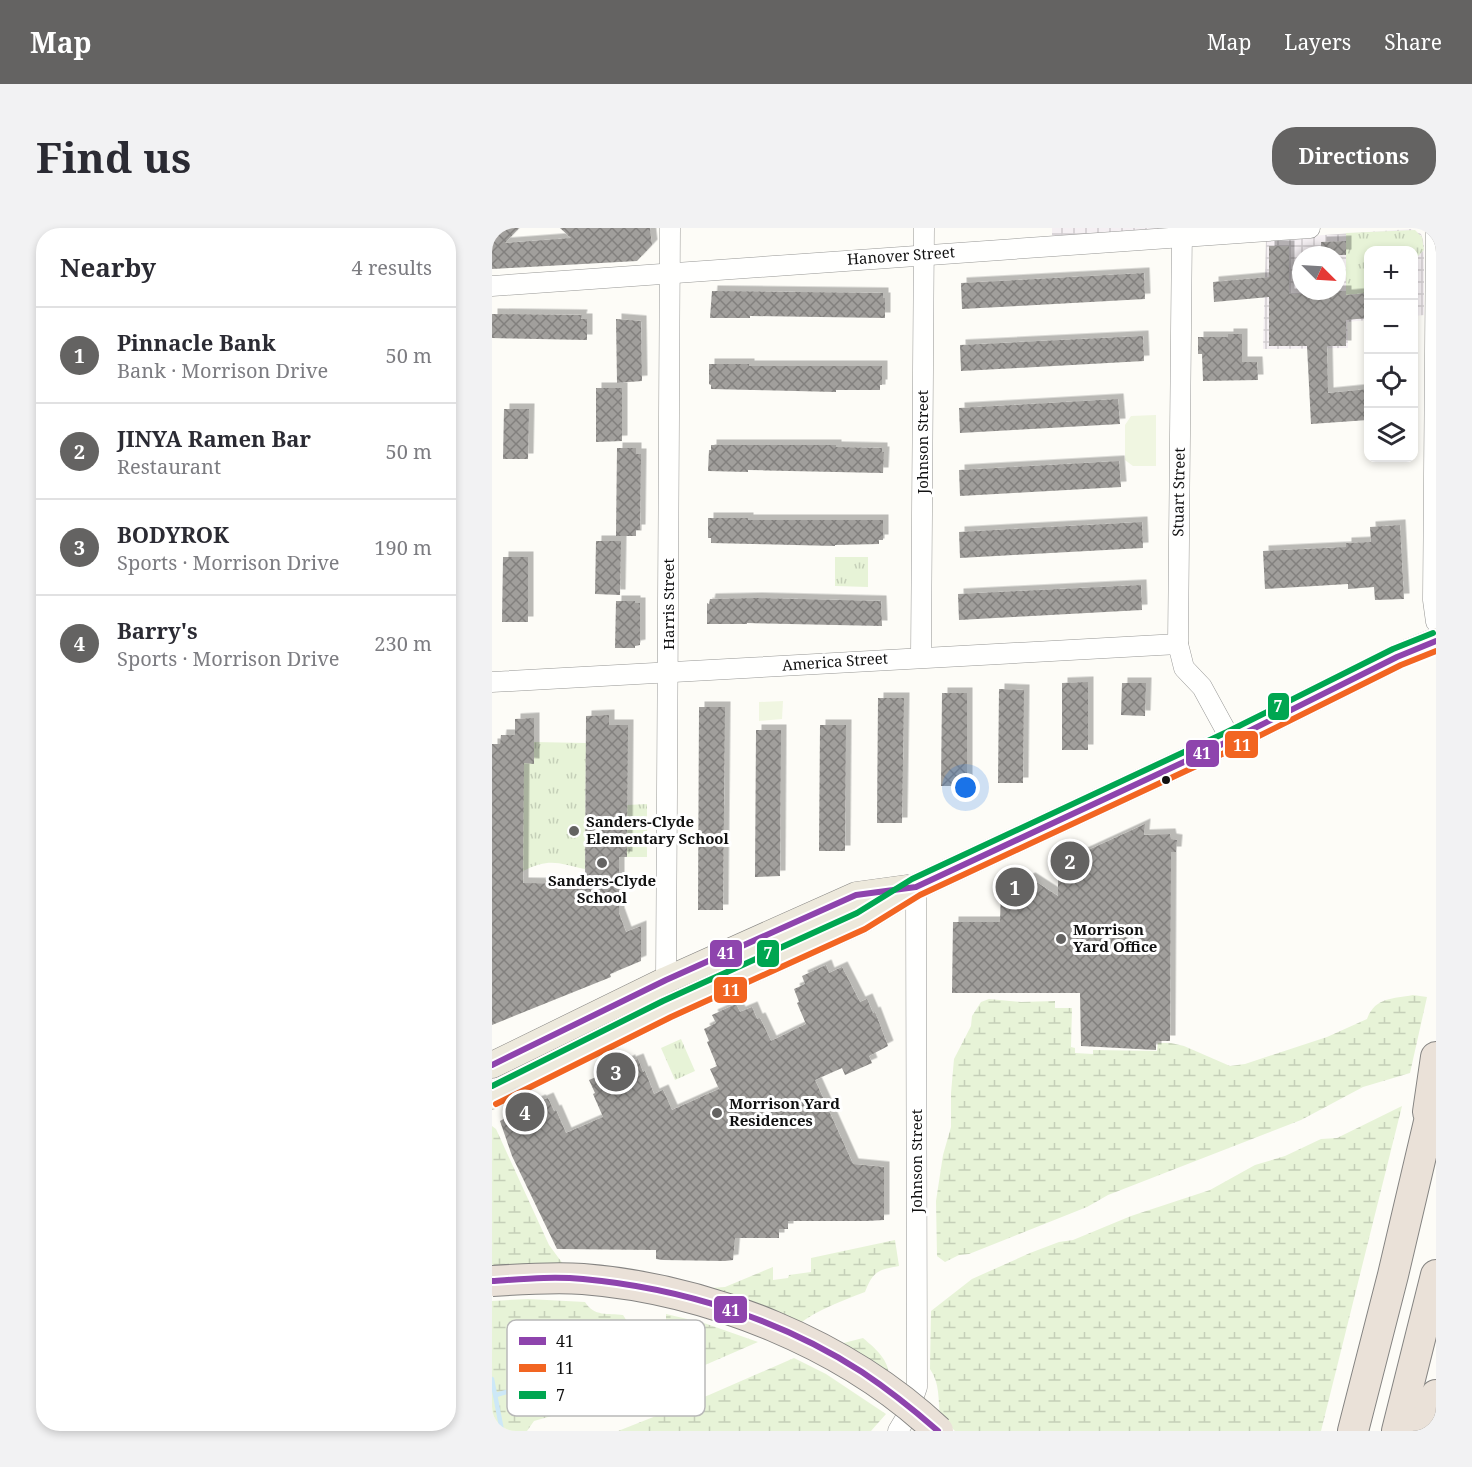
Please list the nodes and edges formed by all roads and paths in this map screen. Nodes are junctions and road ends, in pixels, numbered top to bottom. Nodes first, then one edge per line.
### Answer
1 (670, 228) edge
2 (924, 228) edge
3 (1310, 228) edge
4 (1436, 228) edge
5 (1182, 232) edge
6 (1046, 237) edge
7 (924, 255) junction
8 (670, 274) junction
9 (492, 286) edge
10 (1436, 622) edge
11 (1436, 641) edge
12 (1178, 644) junction
13 (921, 657) junction
14 (668, 673) junction
15 (492, 682) edge
16 (1231, 740) junction
17 (916, 887) junction
18 (666, 980) junction
19 (1436, 1058) edge
20 (492, 1065) edge
21 (1436, 1092) edge
22 (492, 1096) edge
23 (1423, 1148) junction
24 (1436, 1275) edge
25 (492, 1281) edge
26 (1436, 1395) edge
27 (898, 1431) edge
28 (938, 1431) edge
29 (1353, 1431) edge
30 (1396, 1431) edge
31 (1422, 1431) edge

1 - 8 street, Harris Street
2 - 7 street, Johnson Street
3 - 5 street, Hanover Street
4 - 10 street
5 - 6 street, Hanover Street
5 - 12 street, Stuart Street
6 - 7 street, Hanover Street
7 - 8 street, Hanover Street
7 - 13 street, Johnson Street
8 - 9 street, Hanover Street
8 - 14 street, Harris Street
11 - 16 main road
12 - 13 street, America Street
12 - 16 street, Stuart Street
13 - 14 street, America Street
14 - 15 street, America Street
14 - 18 street, Harris Street
16 - 17 main road
17 - 18 main road
17 - 22 main road
17 - 27 street, Johnson Street
18 - 20 main road
19 - 23 highway
21 - 23 highway
23 - 29 highway
24 - 30 highway
25 - 28 highway, bridge
26 - 31 highway

